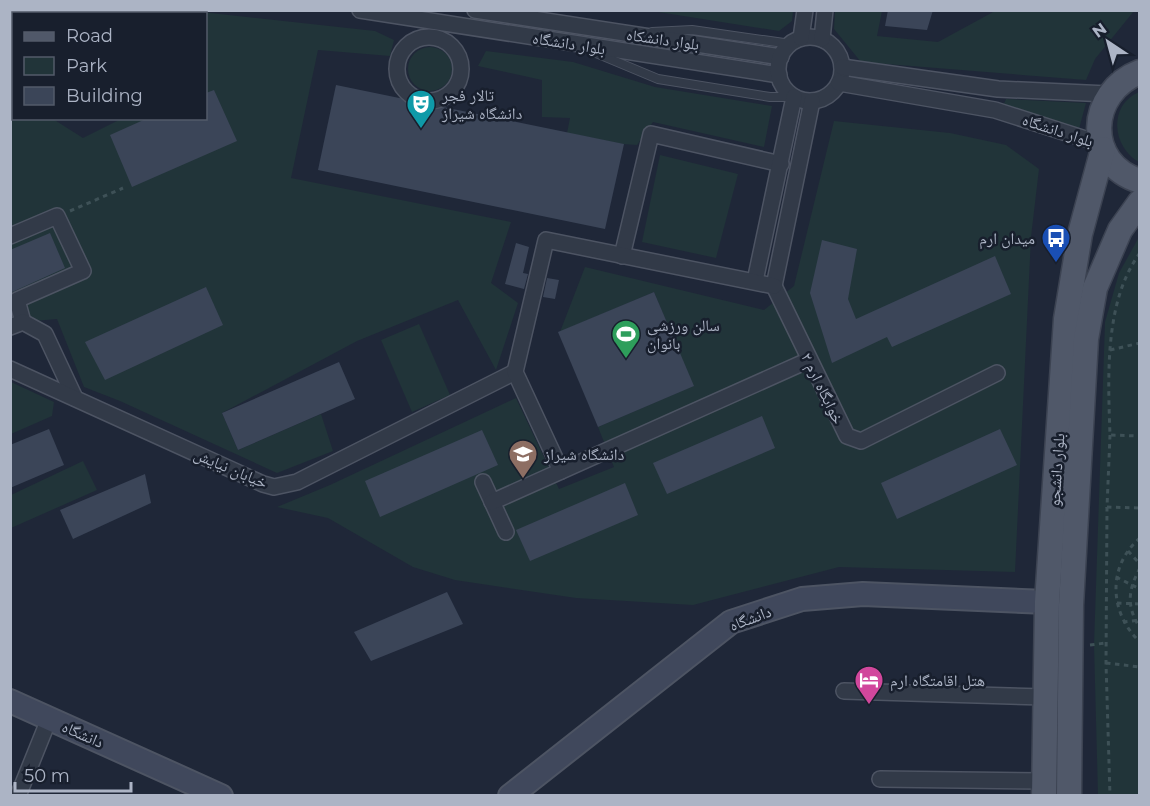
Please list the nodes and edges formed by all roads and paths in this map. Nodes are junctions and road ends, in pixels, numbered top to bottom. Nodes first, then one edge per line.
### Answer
1 (360, 10) edge
2 (475, 10) edge
3 (805, 10) edge
4 (825, 10) edge
5 (629, 34) junction
6 (822, 39) junction
7 (796, 41) junction
8 (576, 44) junction
9 (781, 57) junction
10 (842, 67) junction
11 (1140, 72) edge
12 (461, 75) joint
13 (779, 75) junction
14 (839, 83) junction
15 (998, 89) junction
16 (1108, 94) junction
17 (794, 97) junction
18 (813, 101) junction
19 (995, 110) junction
20 (1102, 146) junction
21 (781, 164) junction
22 (1140, 181) edge
23 (123, 188) dead end
24 (1140, 202) edge
25 (57, 216) junction
26 (10, 236) edge
27 (1140, 253) edge
28 (622, 256) junction
29 (755, 281) junction
30 (774, 286) junction
31 (17, 325) edge
32 (1140, 343) edge
33 (1110, 350) junction
34 (809, 360) junction
35 (10, 369) edge
36 (515, 372) junction
37 (997, 373) dead end
38 (75, 398) junction
39 (1110, 435) junction
40 (1140, 436) edge
41 (561, 471) junction
42 (483, 482) dead end
43 (492, 502) junction
44 (1107, 507) junction
45 (1140, 508) edge
46 (506, 532) dead end
47 (1140, 538) edge
48 (1128, 551) junction
49 (1140, 566) edge
50 (1116, 577) junction
51 (1131, 585) junction
52 (1140, 589) edge
53 (1047, 602) junction
54 (1117, 603) junction
55 (1130, 604) junction
56 (1140, 604) edge
57 (1137, 620) edge
58 (1123, 622) junction
59 (1140, 628) edge
60 (1139, 640) edge
61 (1106, 663) junction
62 (1140, 667) edge
63 (844, 691) dead end
64 (1045, 697) junction
65 (10, 701) edge
66 (49, 718) junction
67 (880, 779) dead end
68 (1040, 791) edge
69 (18, 795) edge
70 (221, 795) edge
71 (510, 795) edge
72 (1069, 795) edge
73 (1110, 795) edge

1 - 8 street, بلوار دانشگاه
2 - 5 street, بلوار دانشکاه
3 - 7 street
4 - 6 street
5 - 7 lane
5 - 9 street, بلوار دانشکاه
6 - 7 street
6 - 10 street
7 - 9 street
8 - 13 street, بلوار دانشگاه
8 - 17 lane
9 - 13 street
10 - 14 street
10 - 15 street, بلوار دانشگاه
11 - 16 main road
12 - 12 street
13 - 17 street
14 - 18 street
14 - 19 street, بلوار دانشگاه
15 - 16 street, بلوار دانشگاه
15 - 19 street
16 - 20 main road
17 - 18 street
17 - 21 street
18 - 30 street
19 - 20 street, بلوار دانشگاه
20 - 22 main road
20 - 53 main road, بلوار دانشجو
21 - 28 street
21 - 29 street
23 - 25 path
24 - 72 main road, بلوار دانشجو
25 - 26 street
25 - 31 street
27 - 33 path
28 - 29 street
28 - 36 street
29 - 30 street
30 - 34 street, خوابگاه ارم ۲
31 - 38 street
32 - 33 path
33 - 39 path
34 - 37 street, خوابگاه ارم ۲
34 - 41 street
35 - 38 street, خیابان نیایش
36 - 38 street, خیابان نیایش
36 - 41 street
39 - 40 path
39 - 44 path
41 - 43 street
42 - 43 street
43 - 46 street
44 - 45 path
44 - 61 path
47 - 48 path
48 - 49 path
48 - 50 path
49 - 51 path
50 - 51 path
50 - 54 path
51 - 52 path
51 - 55 path
53 - 64 main road, بلوار دانشجو
53 - 71 street, دانشگاه
54 - 55 path
54 - 58 path
55 - 56 path
55 - 57 path
57 - 58 path
57 - 59 path
58 - 60 path
61 - 62 path
61 - 73 path
63 - 64 street
64 - 68 main road, بلوار دانشجو
65 - 66 street, دانشگاه
66 - 69 street
66 - 70 street, دانشگاه
67 - 68 street

